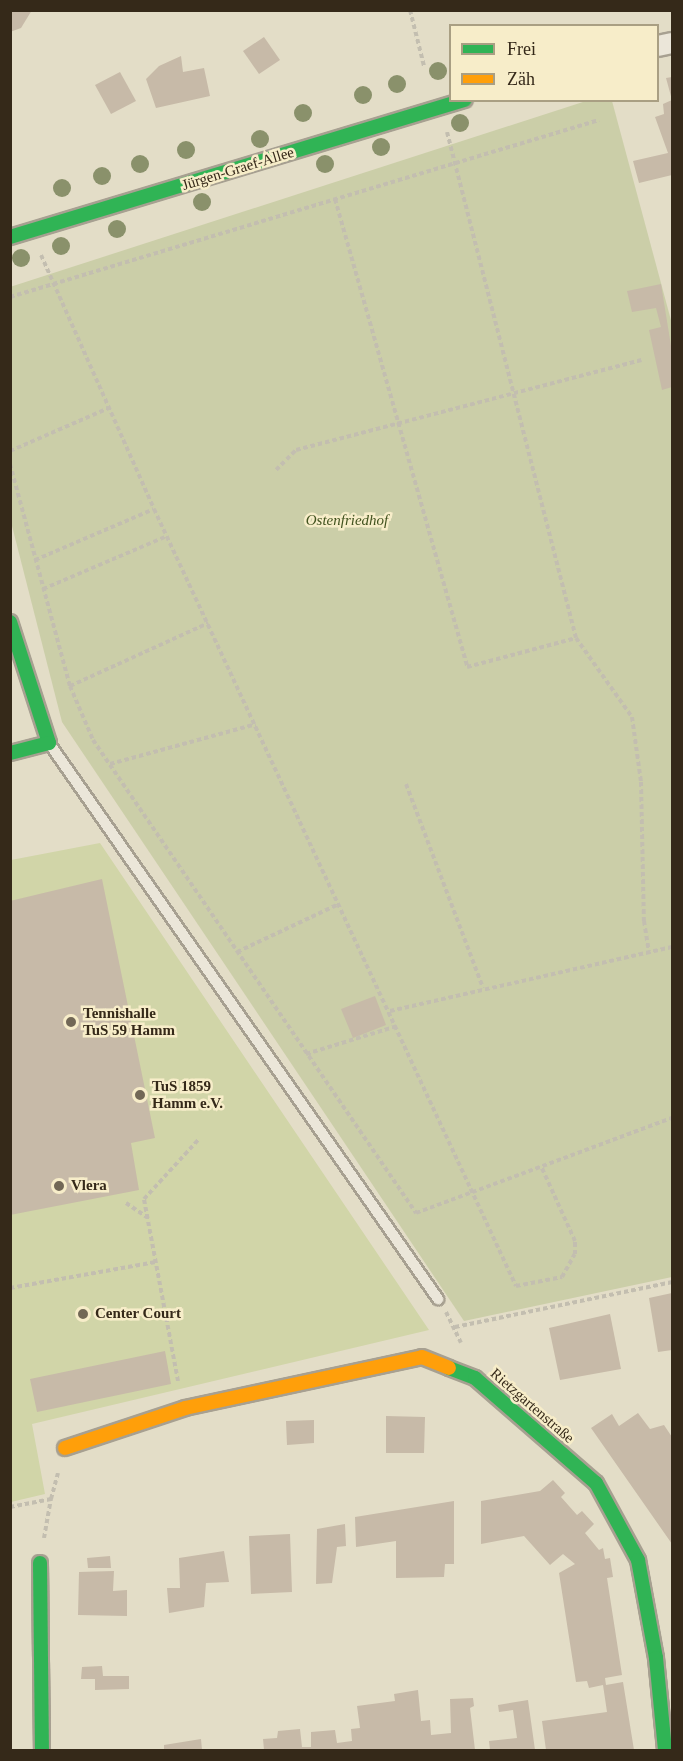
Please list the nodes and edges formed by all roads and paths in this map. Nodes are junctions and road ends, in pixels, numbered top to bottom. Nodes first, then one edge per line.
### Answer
1 (410, 10) edge
2 (424, 66) dead end
3 (458, 102) edge
4 (599, 120) dead end
5 (455, 162) junction
6 (335, 200) junction
7 (10, 237) edge
8 (53, 285) junction
9 (10, 297) edge
10 (641, 360) dead end
11 (512, 395) junction
12 (109, 408) junction
13 (397, 424) junction
14 (10, 451) edge
15 (10, 464) edge
16 (276, 470) dead end
17 (154, 509) junction
18 (167, 536) junction
19 (35, 561) junction
20 (43, 589) junction
21 (10, 622) edge
22 (208, 623) junction
23 (576, 639) junction
24 (70, 686) junction
25 (256, 724) junction
26 (49, 743) junction
27 (10, 753) edge
28 (110, 764) junction
29 (406, 784) dead end
30 (337, 905) junction
31 (672, 947) edge
32 (237, 952) junction
33 (649, 952) junction
34 (483, 988) junction
35 (390, 1011) junction
36 (397, 1026) junction
37 (306, 1054) junction
38 (672, 1118) edge
39 (198, 1140) dead end
40 (540, 1166) junction
41 (471, 1192) junction
42 (126, 1203) dead end
43 (148, 1217) junction
44 (156, 1262) junction
45 (672, 1282) edge
46 (10, 1288) edge
47 (438, 1299) joint
48 (455, 1327) junction
49 (475, 1378) junction
50 (185, 1408) junction
51 (65, 1448) joint
52 (51, 1499) junction
53 (10, 1507) edge
54 (40, 1563) joint
55 (42, 1750) edge
56 (665, 1750) edge

1 - 2 path
3 - 7 street, Jürgen-Graef-Allee
4 - 5 path
5 - 6 path
5 - 11 path
6 - 8 path
6 - 13 path
8 - 9 path
8 - 12 path
10 - 11 path
11 - 13 path
11 - 23 path
12 - 14 path
12 - 17 path
13 - 16 path
13 - 23 path
15 - 19 path
17 - 18 path
17 - 19 path
18 - 20 path
18 - 22 path
19 - 20 path
20 - 24 path
21 - 26 street
22 - 24 path
22 - 25 path
23 - 33 path
24 - 28 path
25 - 28 path
25 - 30 path
26 - 27 street
26 - 47 lane
28 - 32 path
29 - 34 path
30 - 32 path
30 - 35 path
31 - 33 path
32 - 37 path
33 - 34 path
34 - 35 path
35 - 36 path
36 - 37 path
36 - 41 path
37 - 41 path
38 - 40 path
39 - 43 path
40 - 41 path
40 - 41 path
42 - 43 path
43 - 44 path
44 - 46 path
44 - 50 path
45 - 48 path
47 - 48 path
48 - 49 path
49 - 50 street, Rietzgartenstraße
49 - 56 street, Rietzgartenstraße
50 - 51 street, Rietzgartenstraße
51 - 52 path
52 - 53 path
52 - 54 path
54 - 55 street

